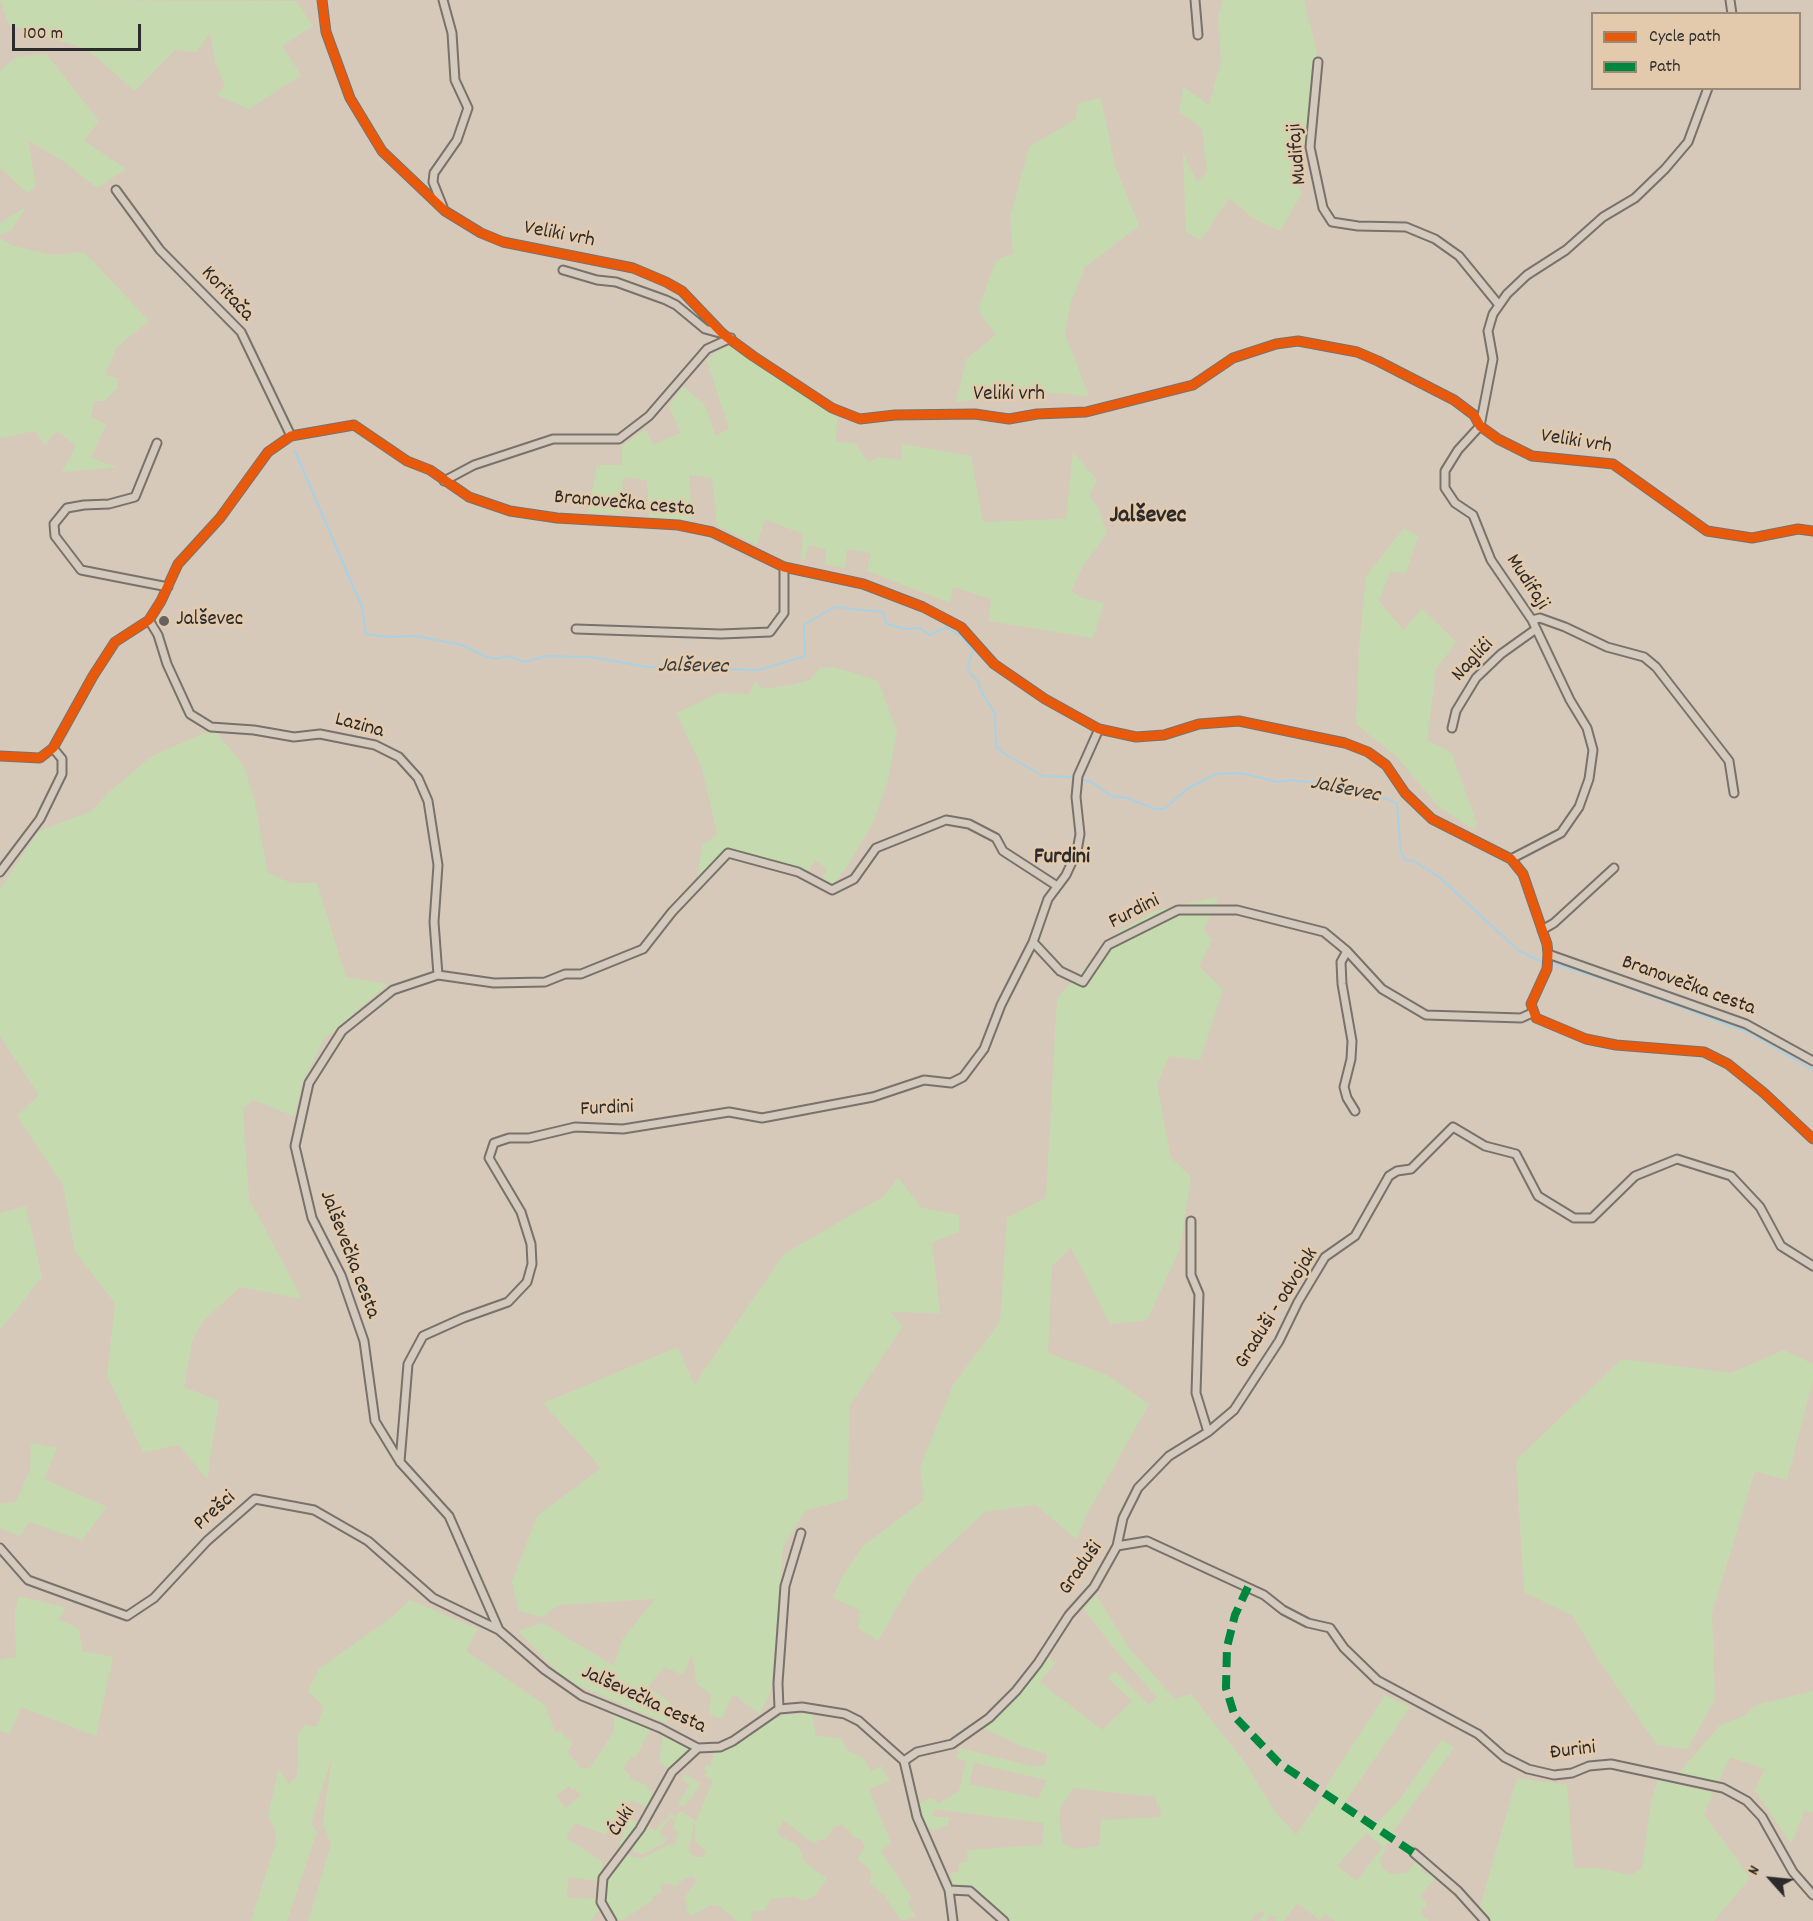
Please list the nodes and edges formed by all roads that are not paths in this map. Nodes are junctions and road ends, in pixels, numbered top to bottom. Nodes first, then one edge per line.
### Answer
1 (322, 0) edge
2 (443, 0) edge
3 (1195, 0) edge
4 (1198, 35) dead end
5 (1318, 62) dead end
6 (1707, 90) edge
7 (116, 190) dead end
8 (445, 211) junction
9 (563, 270) dead end
10 (1499, 305) junction
11 (723, 334) junction
12 (731, 338) junction
13 (1480, 426) junction
14 (291, 436) junction
15 (157, 443) dead end
16 (444, 481) junction
17 (1813, 531) edge
18 (784, 567) junction
19 (168, 587) junction
20 (149, 620) junction
21 (1532, 620) junction
22 (576, 628) dead end
23 (1536, 628) junction
24 (1452, 728) dead end
25 (1099, 729) junction
26 (53, 748) junction
27 (0, 756) edge
28 (1734, 794) dead end
29 (1511, 859) junction
30 (1614, 868) dead end
31 (0, 872) edge
32 (1057, 886) junction
33 (1542, 930) junction
34 (1034, 942) junction
35 (1347, 951) junction
36 (1548, 956) junction
37 (438, 975) junction
38 (1533, 1013) junction
39 (1813, 1061) edge
40 (1355, 1111) dead end
41 (1813, 1139) edge
42 (1191, 1221) dead end
43 (1813, 1266) edge
44 (1208, 1432) junction
45 (400, 1462) junction
46 (801, 1533) dead end
47 (1117, 1546) junction
48 (0, 1548) edge
49 (1330, 1628) joint
50 (499, 1630) junction
51 (779, 1709) junction
52 (698, 1748) junction
53 (904, 1761) junction
54 (1414, 1853) dead end
55 (949, 1890) junction
56 (1813, 1895) edge
57 (612, 1921) edge
58 (953, 1921) edge
59 (1004, 1921) edge
60 (1485, 1921) edge

1 - 8 street, Veliki vrh
2 - 8 street
3 - 4 street
5 - 10 street, Mudifaji
6 - 10 street
7 - 14 street, Koritača
8 - 11 street, Veliki vrh
9 - 11 street, Veliki vrh
10 - 13 street
11 - 12 street, Veliki vrh
12 - 13 street, Veliki vrh
12 - 16 street
13 - 17 street, Veliki vrh
13 - 21 street, Mudifaji
14 - 16 street, Branovečka cesta
14 - 19 street, Branovečka cesta
15 - 19 street
16 - 18 street, Branovečka cesta
18 - 22 street
18 - 25 street, Branovečka cesta
19 - 20 street, Branovečka cesta
20 - 26 street, Branovečka cesta
20 - 37 street, Lazina
21 - 23 street, Mudifaji
21 - 28 street
23 - 24 street, Naglići
23 - 29 street, Mudifaji
25 - 29 street, Branovečka cesta
25 - 32 street, Furdini
26 - 27 street
26 - 31 street
29 - 33 street
30 - 33 street
32 - 34 street, Furdini
32 - 37 street, Jalševečka cesta
33 - 36 street
34 - 35 street, Furdini
34 - 45 street, Furdini
35 - 38 street, Furdini
35 - 40 street
36 - 38 street
36 - 39 street, Branovečka cesta
37 - 45 street, Jalševečka cesta
38 - 41 street
42 - 44 street
43 - 44 street, Graduši - odvojak
44 - 47 street, Graduši - odvojak
45 - 50 street, Jalševečka cesta
46 - 51 street
47 - 49 street, Graduši
47 - 53 street, Graduši
48 - 50 street, Prešci
49 - 56 street, Đurini
50 - 52 street, Jalševečka cesta
51 - 52 street, Jalševečka cesta
51 - 53 street
52 - 57 street, Ćuki
53 - 55 street
54 - 60 street
55 - 58 street
55 - 59 street

